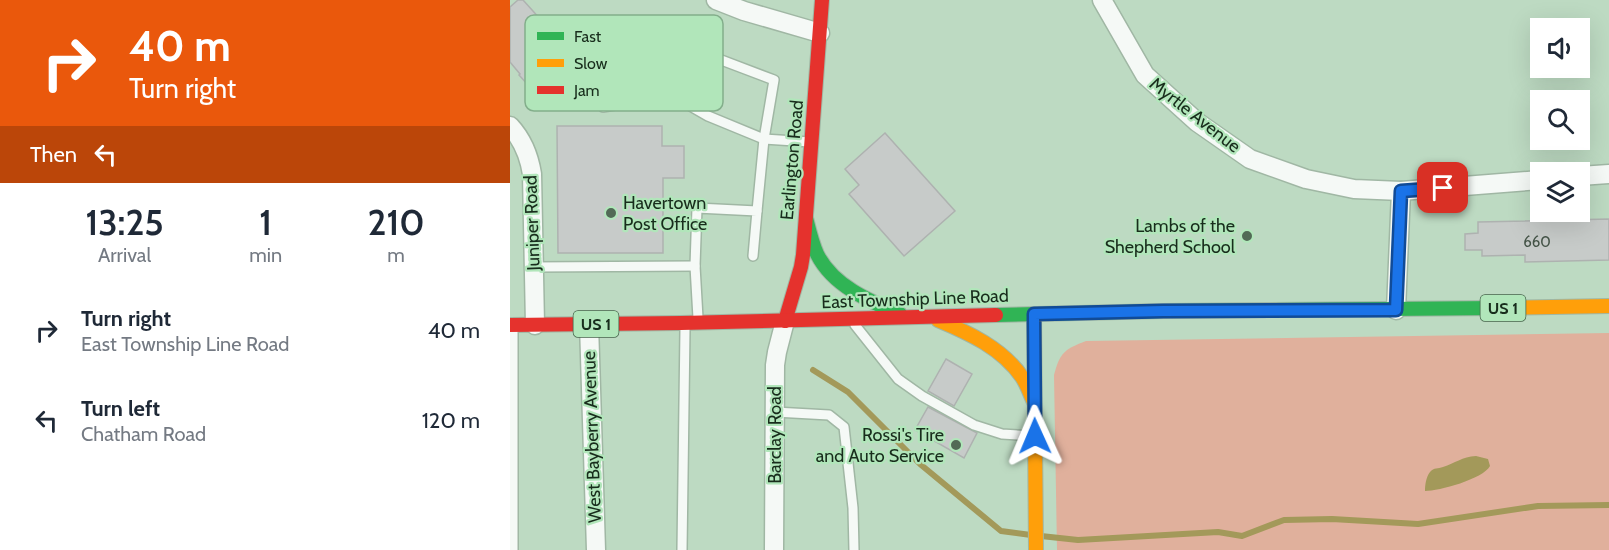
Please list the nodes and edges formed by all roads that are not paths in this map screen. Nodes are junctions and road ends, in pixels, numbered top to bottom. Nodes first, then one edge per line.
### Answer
1 (716, 0) edge
2 (822, 0) edge
3 (1102, 0) edge
4 (820, 33) junction
5 (723, 60) edge
6 (699, 111) edge
7 (510, 126) edge
8 (764, 139) junction
9 (812, 142) junction
10 (1609, 174) edge
11 (1590, 175) edge
12 (1530, 181) edge
13 (1401, 191) junction
14 (757, 211) junction
15 (806, 218) junction
16 (753, 256) dead end
17 (695, 266) junction
18 (534, 267) junction
19 (1609, 306) edge
20 (1396, 310) junction
21 (1034, 314) junction
22 (907, 317) junction
23 (931, 317) junction
24 (849, 319) junction
25 (785, 321) junction
26 (692, 323) junction
27 (589, 324) junction
28 (535, 325) junction
29 (512, 326) edge
30 (1034, 402) junction
31 (775, 412) junction
32 (1035, 436) junction
33 (1036, 547) edge
34 (513, 550) edge
35 (596, 550) edge
36 (681, 550) edge
37 (774, 550) edge
38 (854, 550) edge

1 - 4 street
2 - 4 main road, Earlington Road
3 - 13 street, Myrtle Avenue
4 - 9 main road, Earlington Road
5 - 8 lane
6 - 8 lane
7 - 18 street, Juniper Road
8 - 9 lane
8 - 14 lane
9 - 15 main road, Earlington Road
10 - 11 street
12 - 13 street, Myrtle Avenue
13 - 20 street
14 - 16 lane
14 - 17 lane
15 - 22 main road
15 - 25 main road, Earlington Road
17 - 18 lane
17 - 26 lane
18 - 28 street, Juniper Road
19 - 20 main road, East Township Line Road / US 1
20 - 21 main road, East Township Line Road / US 1
21 - 23 main road, East Township Line Road / US 1
21 - 30 main road
22 - 23 main road, East Township Line Road / US 1
22 - 24 main road, East Township Line Road / US 1
23 - 30 main road
24 - 25 main road, East Township Line Road / US 1
24 - 32 lane
25 - 26 main road, East Township Line Road / US 1
25 - 31 street, Barclay Road
26 - 27 main road, East Township Line Road / US 1
26 - 36 lane
27 - 28 main road, East Township Line Road / US 1
27 - 35 street, West Bayberry Avenue
28 - 29 main road, East Township Line Road / US 1
29 - 34 lane
30 - 32 main road
31 - 37 street, Barclay Road
31 - 38 lane
32 - 33 main road

